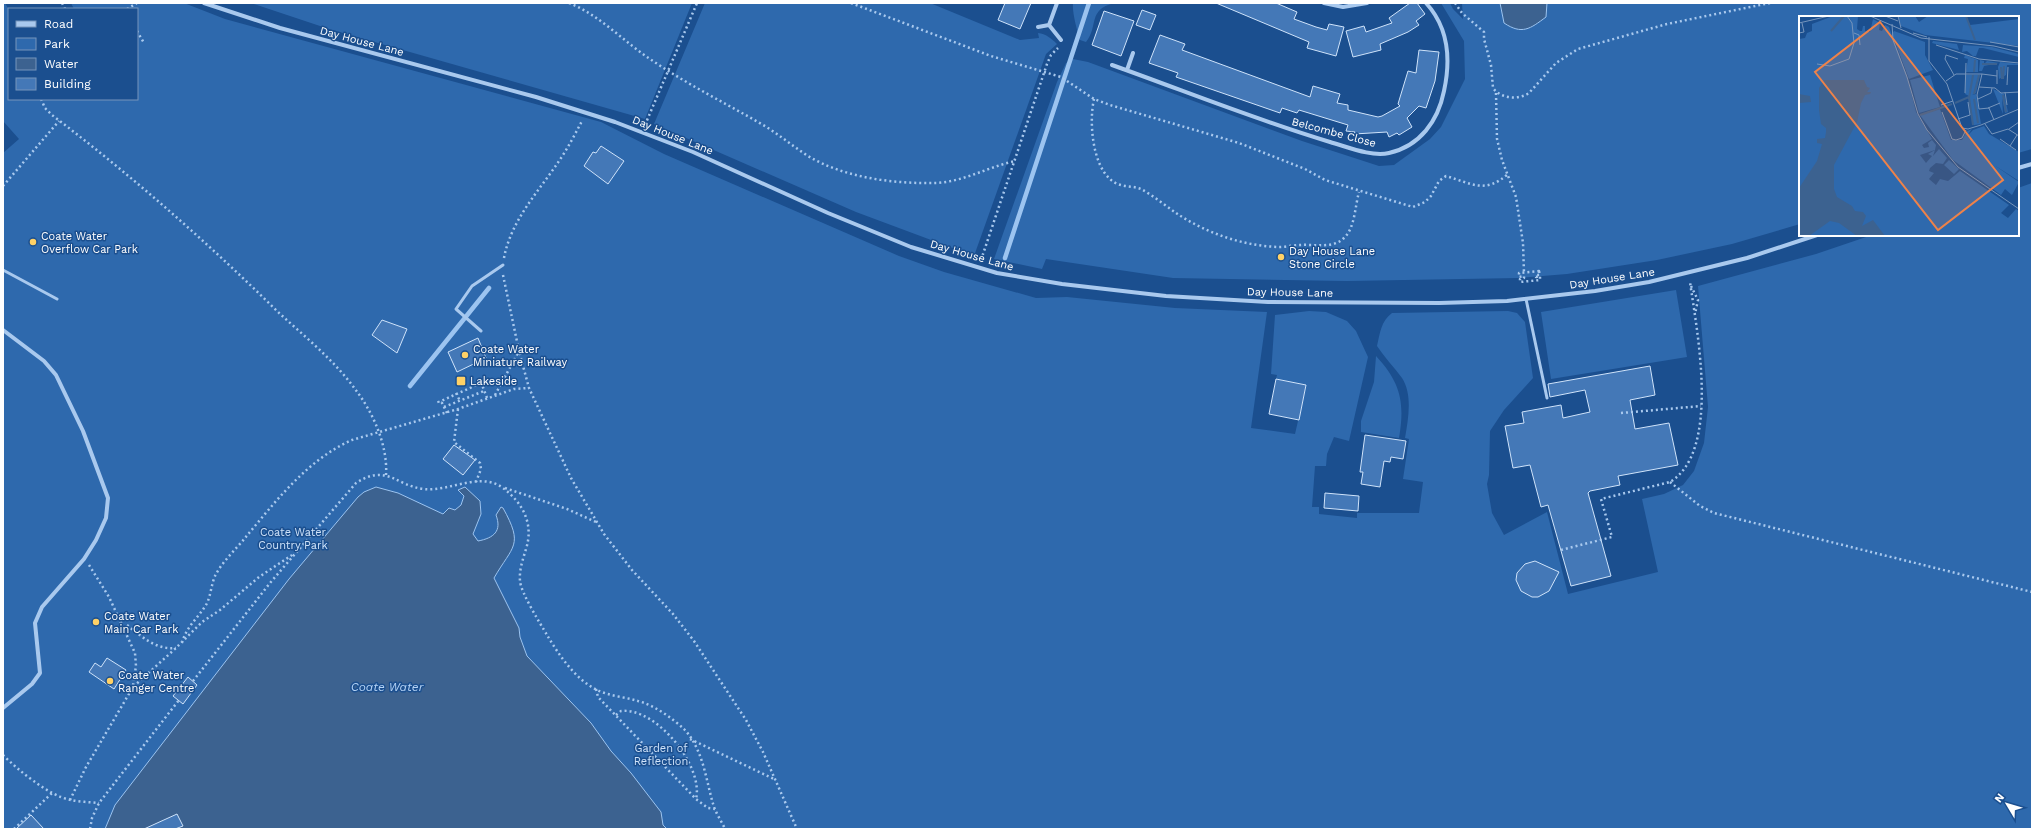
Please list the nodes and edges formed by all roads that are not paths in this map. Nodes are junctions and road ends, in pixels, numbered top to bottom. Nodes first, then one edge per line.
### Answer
1 (204, 3) edge
2 (1057, 3) edge
3 (1324, 3) edge
4 (1367, 3) edge
5 (1426, 3) edge
6 (1048, 26) junction
7 (1038, 27) dead end
8 (1061, 40) dead end
9 (1133, 53) dead end
10 (1112, 65) dead end
11 (1127, 70) junction
12 (2032, 164) edge
13 (2019, 168) edge
14 (1813, 236) edge
15 (503, 265) road end
16 (3, 270) edge
17 (57, 298) dead end
18 (1526, 299) junction
19 (3, 330) edge
20 (481, 331) dead end
21 (1546, 398) dead end
22 (3, 708) edge

1 - 18 street, Day House Lane
2 - 6 street
3 - 4 street
5 - 11 street, Belcombe Close
6 - 7 street
6 - 8 street
9 - 11 street
10 - 11 street, Belcombe Close
12 - 13 street
14 - 18 street, Day House Lane
15 - 20 lane
16 - 17 lane
18 - 21 lane
19 - 22 street

